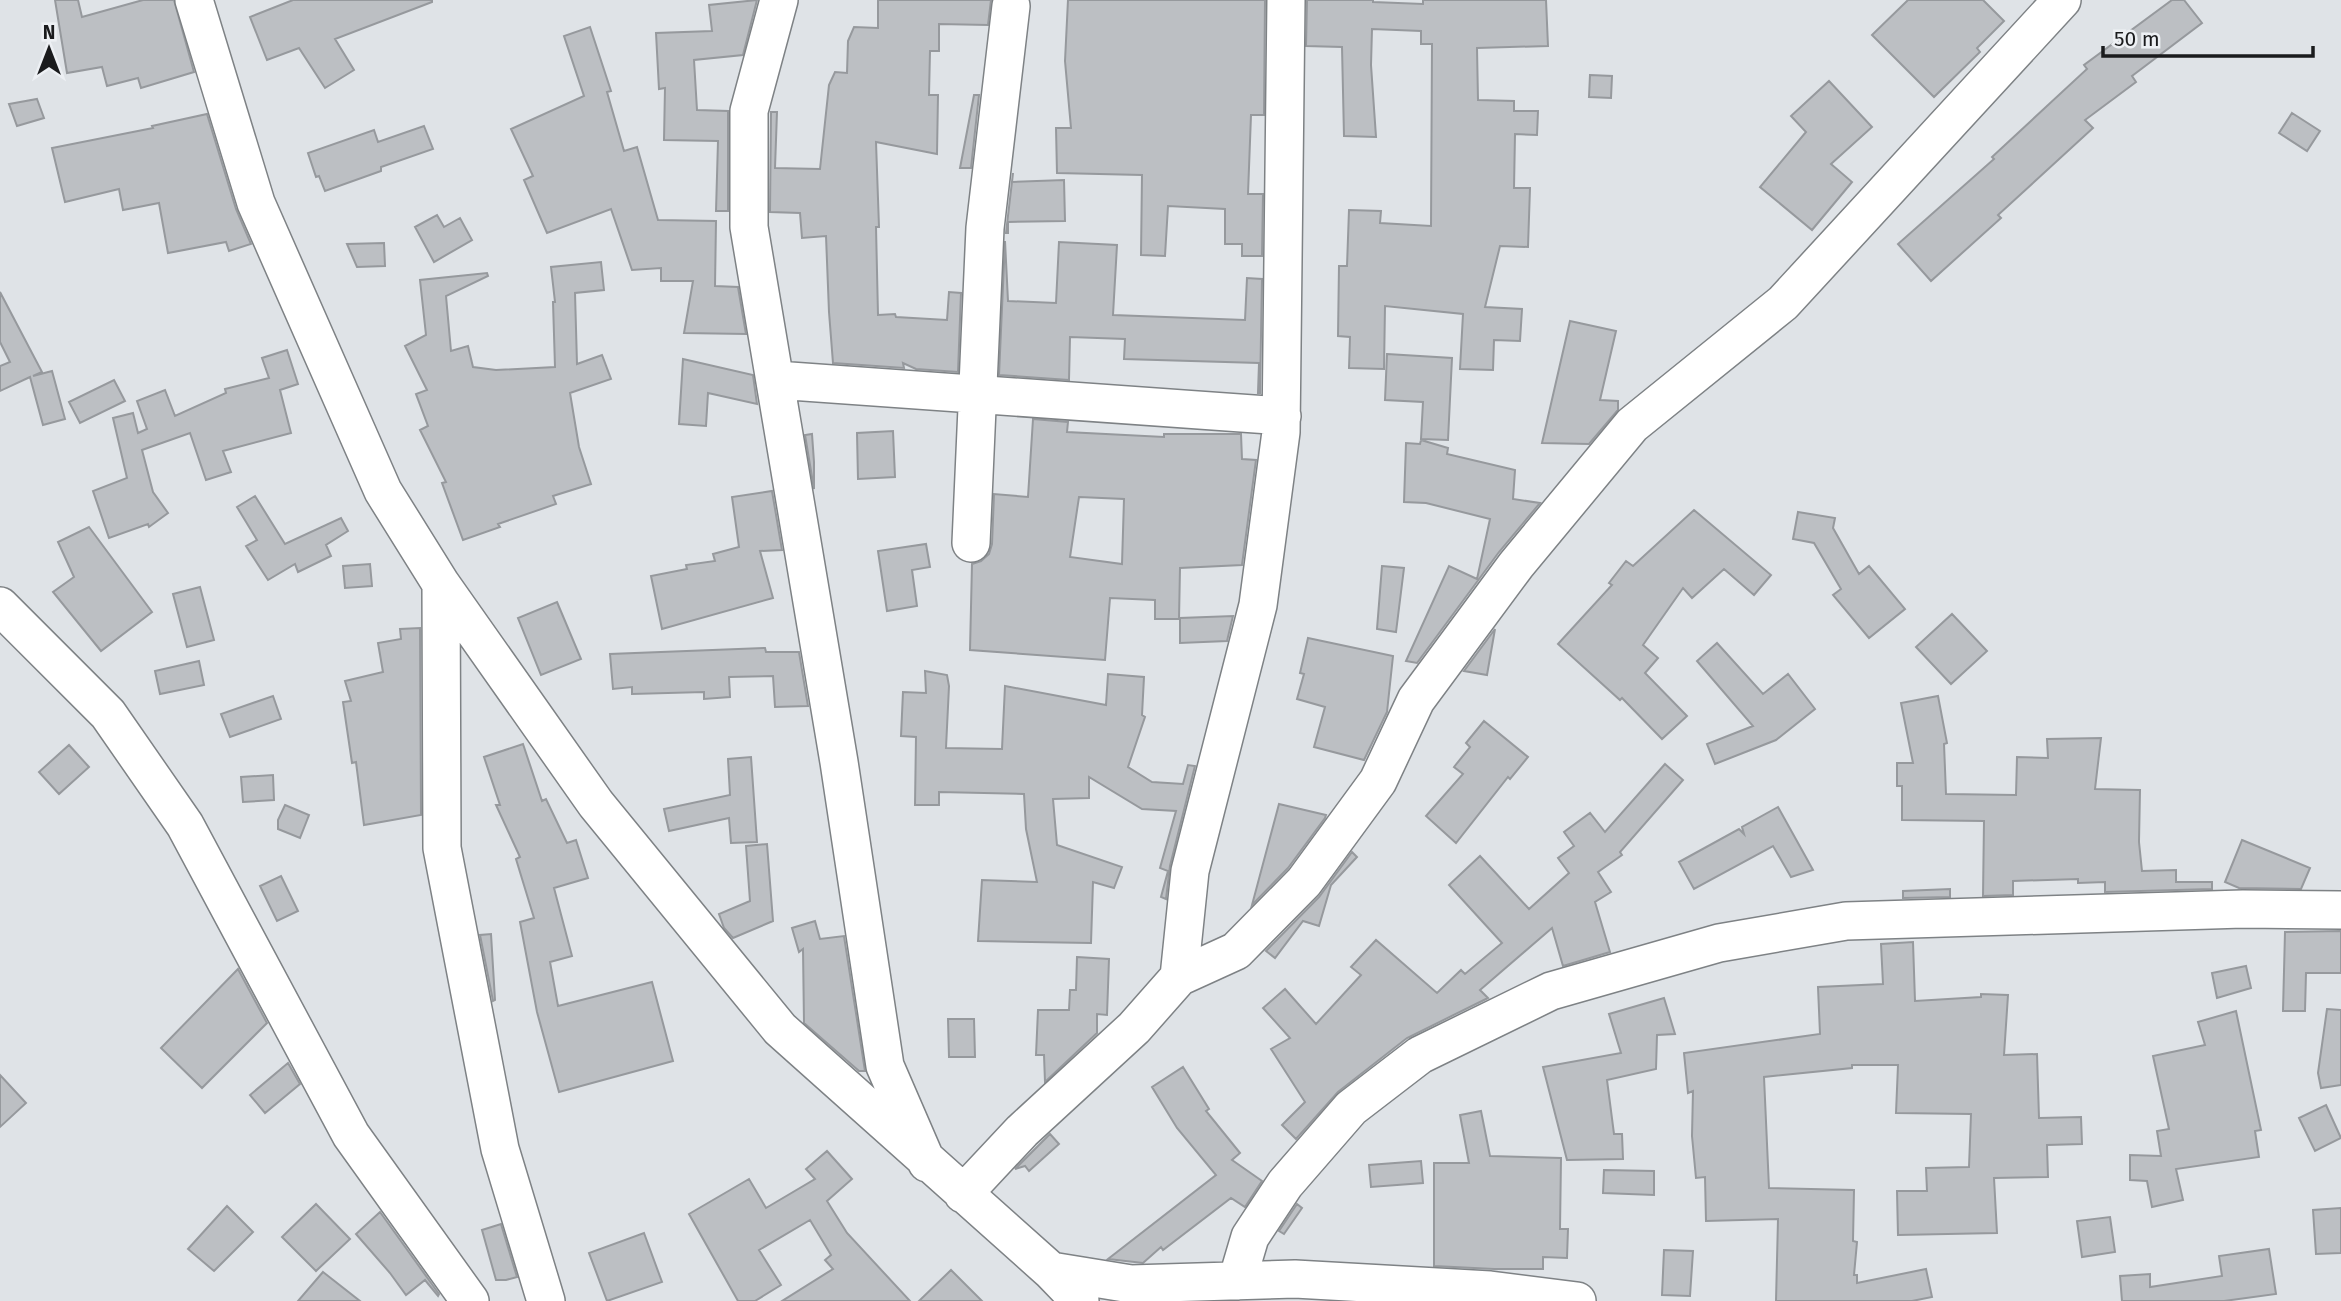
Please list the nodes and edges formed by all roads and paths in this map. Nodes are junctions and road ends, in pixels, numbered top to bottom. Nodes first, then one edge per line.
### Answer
1 (194, 0) edge
2 (779, 0) edge
3 (1286, 0) edge
4 (2062, 0) edge
5 (1011, 6) dead end
6 (776, 380) junction
7 (978, 394) junction
8 (1282, 416) junction
9 (971, 543) dead end
10 (440, 584) junction
11 (0, 606) edge
12 (2341, 910) edge
13 (1179, 977) junction
14 (927, 1163) junction
15 (963, 1194) junction
16 (1051, 1271) junction
17 (1237, 1281) junction
18 (470, 1301) edge
19 (546, 1301) edge
20 (1080, 1301) edge
21 (1577, 1301) edge

1 - 10 street
2 - 6 street
3 - 8 street
4 - 13 street
5 - 7 street
6 - 7 street
6 - 14 street
7 - 8 street
7 - 9 street
8 - 13 street
10 - 14 street
10 - 19 street
11 - 18 street
12 - 17 street
13 - 15 street
14 - 15 street
15 - 16 street
16 - 17 street
16 - 20 street
17 - 21 street

